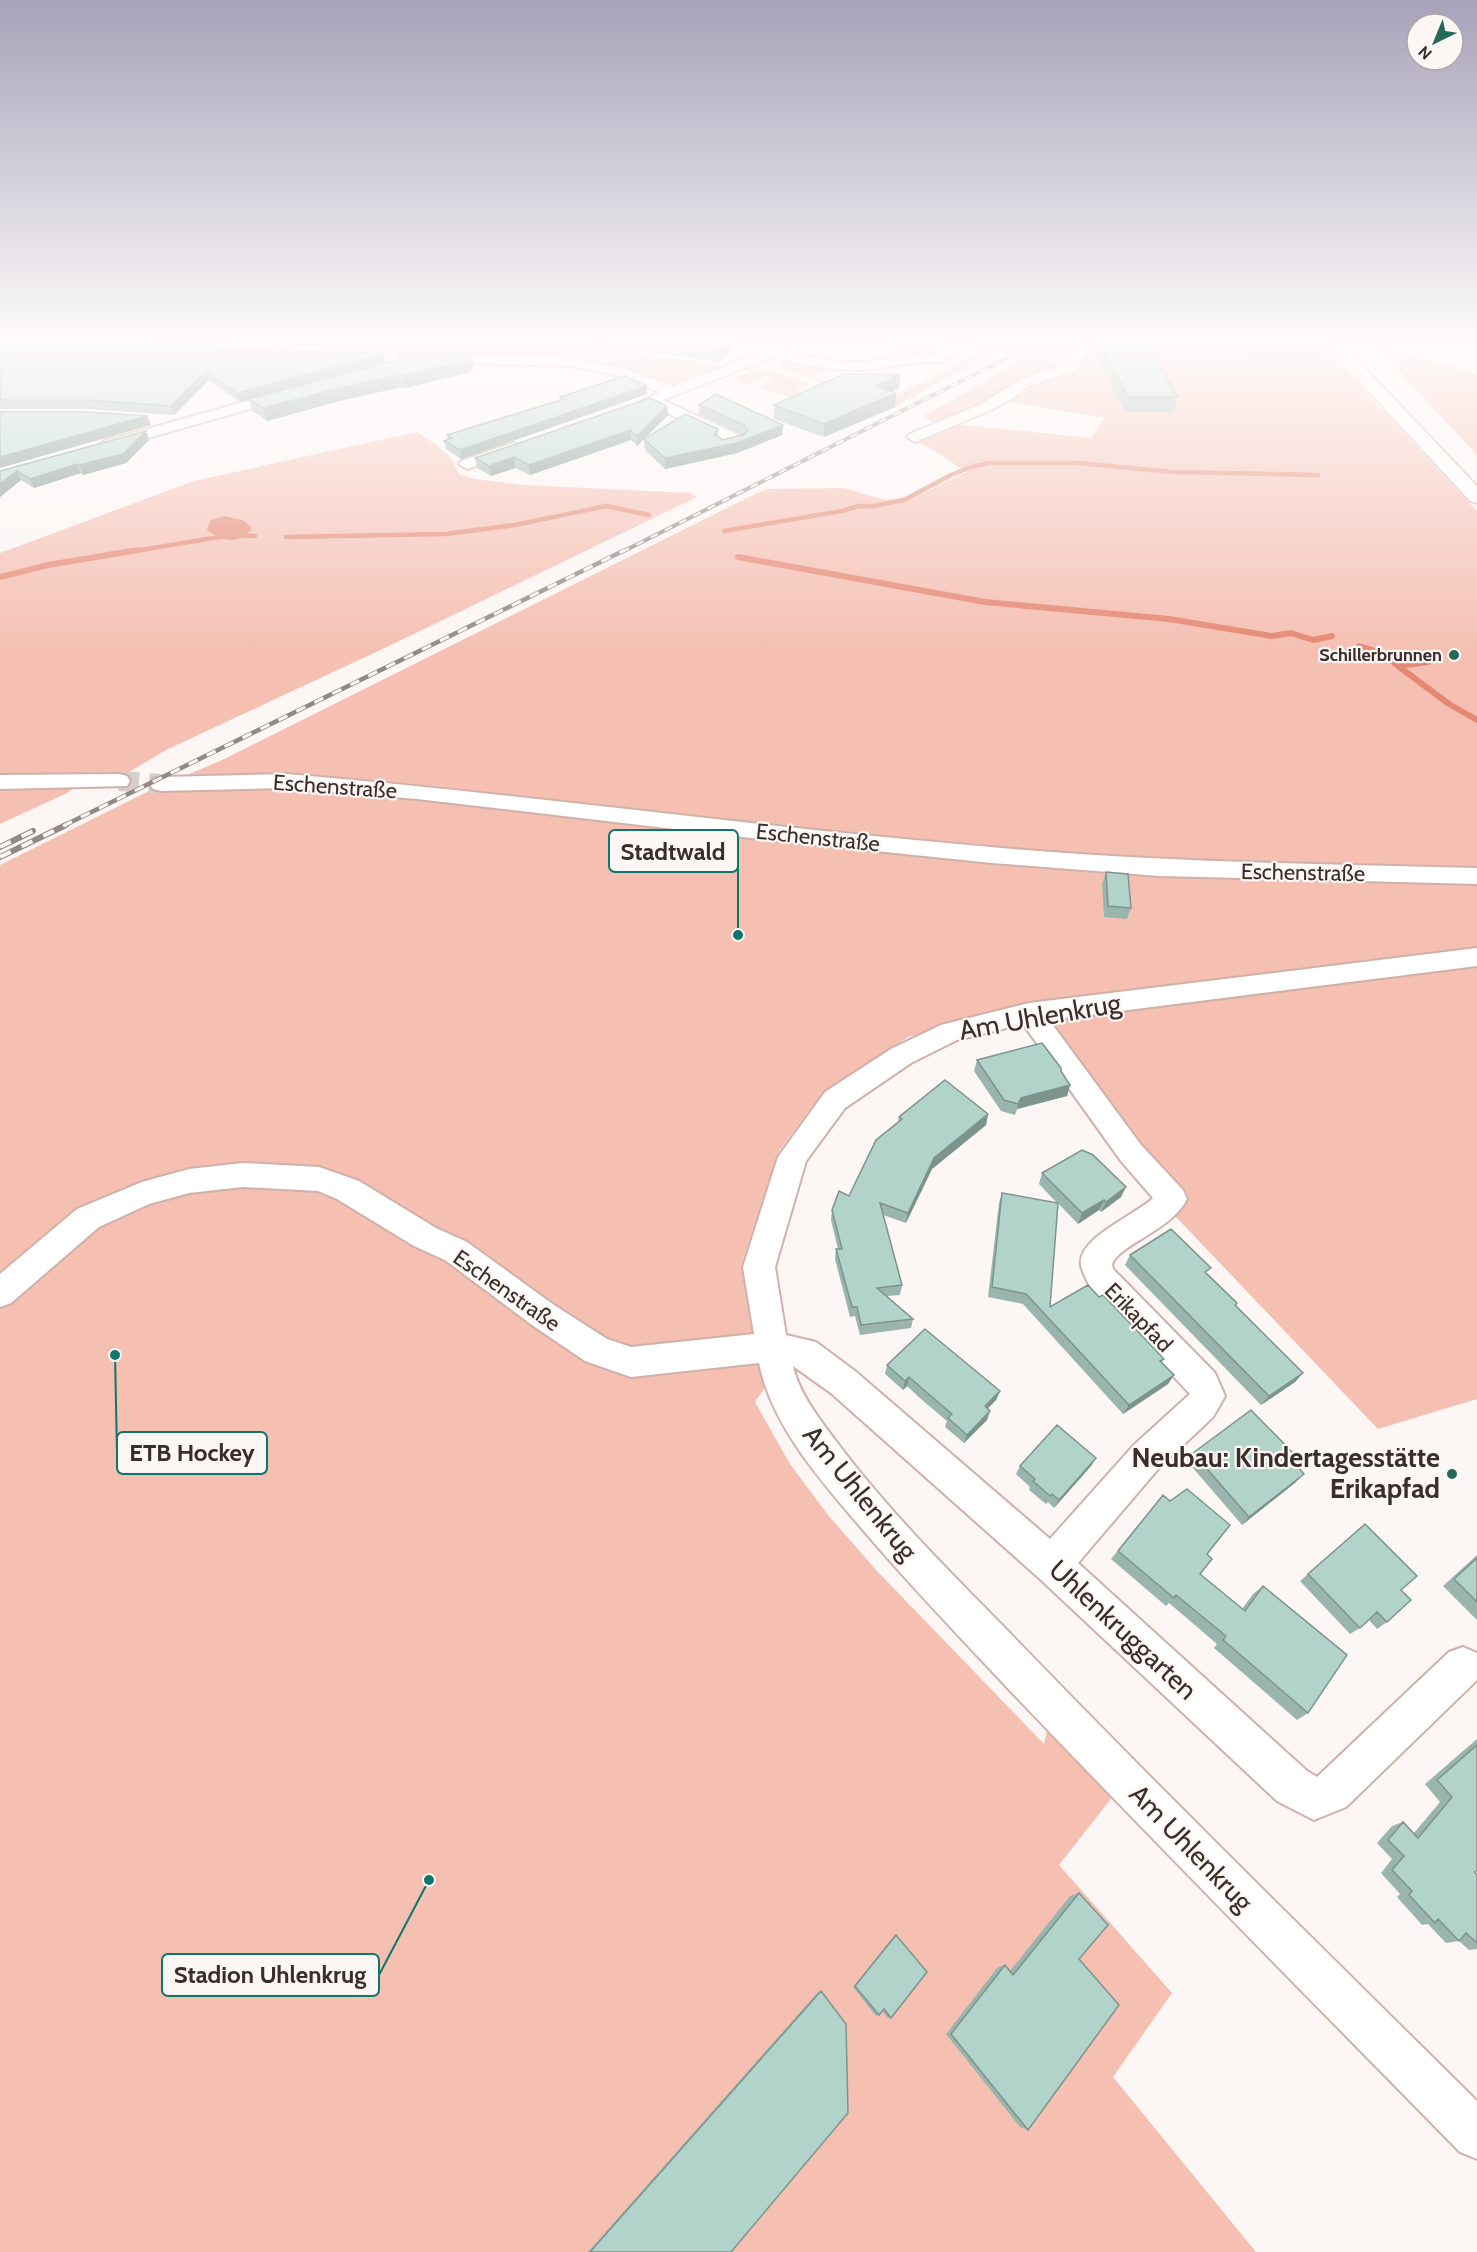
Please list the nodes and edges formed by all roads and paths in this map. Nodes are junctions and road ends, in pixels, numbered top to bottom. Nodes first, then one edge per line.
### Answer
1 (105, 445) edge
2 (520, 445) edge
3 (1428, 445) edge
4 (98, 447) edge
5 (466, 464) dead end
6 (1477, 497) edge
7 (119, 781) tunnel mouth
8 (0, 782) edge
9 (161, 784) tunnel mouth
10 (1477, 876) edge
11 (1477, 957) edge
12 (1029, 1013) junction
13 (0, 1293) edge
14 (772, 1347) junction
15 (1052, 1565) junction
16 (1463, 1666) dead end
17 (1477, 2135) edge

1 - 4 street
2 - 5 street
3 - 6 main road
7 - 8 street
9 - 10 street, Eschenstraße
11 - 12 street, Am Uhlenkrug
12 - 14 street, Am Uhlenkrug
12 - 15 street, Erikapfad
13 - 14 street, Eschenstraße
14 - 15 street, Uhlenkruggarten
14 - 17 street, Am Uhlenkrug
15 - 16 street, Uhlenkruggarten

